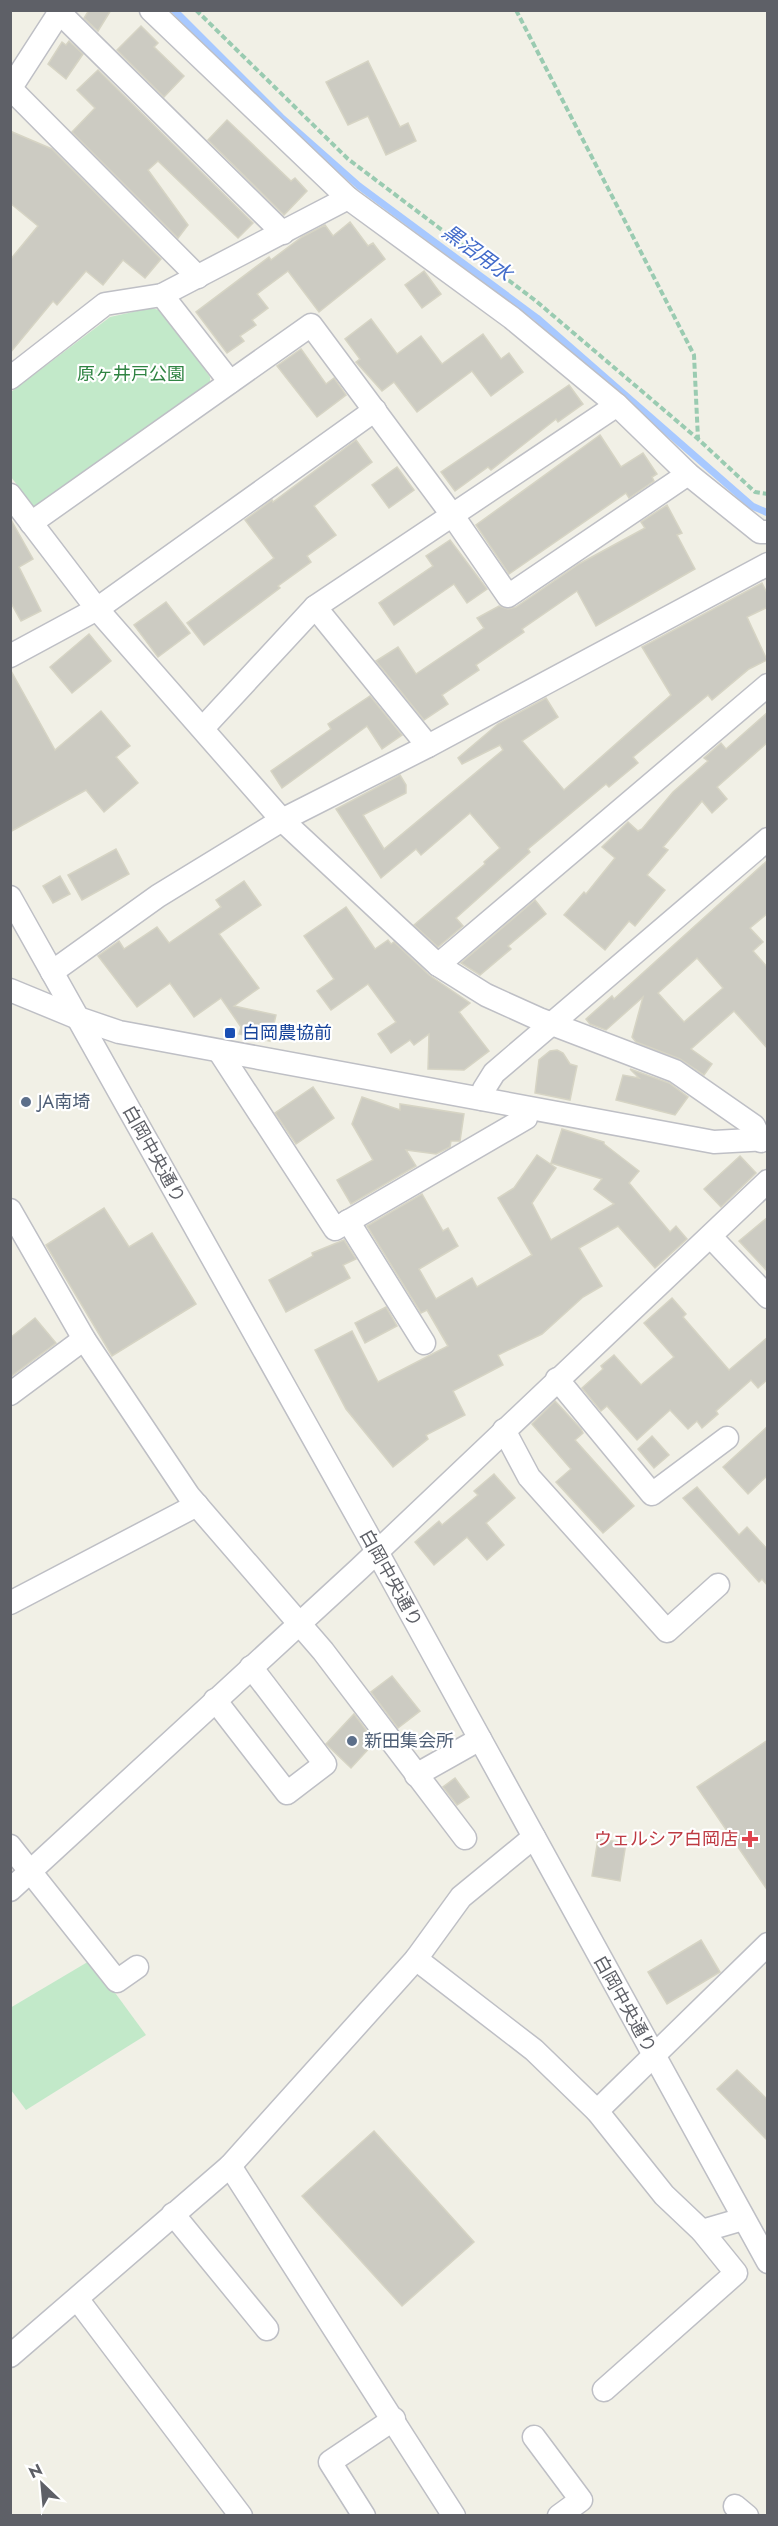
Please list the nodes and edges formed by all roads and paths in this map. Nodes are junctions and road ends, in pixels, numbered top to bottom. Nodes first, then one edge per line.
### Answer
1 (152, 10) edge
2 (196, 10) edge
3 (516, 10) edge
4 (60, 11) edge
5 (11, 89) edge
6 (348, 198) junction
7 (283, 233) junction
8 (198, 277) junction
9 (162, 295) junction
10 (10, 378) edge
11 (230, 382) junction
12 (617, 405) junction
13 (375, 410) junction
14 (698, 439) junction
15 (688, 474) junction
16 (768, 494) edge
17 (10, 495) edge
18 (453, 516) junction
19 (31, 522) junction
20 (768, 532) edge
21 (768, 564) edge
22 (315, 607) junction
23 (97, 609) junction
24 (10, 656) edge
25 (768, 685) edge
26 (203, 728) junction
27 (428, 746) junction
28 (282, 820) junction
29 (768, 839) edge
30 (10, 897) edge
31 (438, 965) junction
32 (52, 972) junction
33 (15, 999) edge
34 (78, 1018) junction
35 (551, 1025) junction
36 (219, 1051) junction
37 (482, 1099) junction
38 (528, 1109) junction
39 (764, 1140) edge
40 (768, 1180) edge
41 (10, 1210) edge
42 (348, 1221) junction
43 (711, 1237) junction
44 (768, 1297) edge
45 (84, 1340) junction
46 (424, 1342) dead end
47 (557, 1379) junction
48 (10, 1394) edge
49 (504, 1430) junction
50 (727, 1438) dead end
51 (197, 1505) junction
52 (377, 1552) junction
53 (718, 1586) dead end
54 (10, 1603) edge
55 (300, 1624) junction
56 (251, 1667) junction
57 (216, 1700) junction
58 (480, 1739) junction
59 (416, 1775) junction
60 (534, 1837) junction
61 (465, 1838) dead end
62 (10, 1846) edge
63 (31, 1871) junction
64 (10, 1890) edge
65 (768, 1944) edge
66 (416, 1959) junction
67 (137, 1967) dead end
68 (654, 2057) junction
69 (597, 2111) junction
70 (230, 2166) junction
71 (173, 2214) junction
72 (743, 2219) junction
73 (702, 2231) junction
74 (768, 2262) edge
75 (78, 2300) junction
76 (267, 2329) dead end
77 (10, 2356) edge
78 (604, 2390) dead end
79 (394, 2419) junction
80 (534, 2437) dead end
81 (241, 2516) edge
82 (364, 2516) edge
83 (454, 2516) edge
84 (559, 2516) edge

1 - 6 street
2 - 14 path
3 - 14 path
4 - 5 street
4 - 7 street
5 - 8 street
6 - 7 street
6 - 12 street
7 - 8 street
8 - 9 street
9 - 10 street
9 - 11 street
11 - 13 street
11 - 19 street
12 - 15 street
12 - 18 street
13 - 18 street
13 - 23 street
14 - 16 path
15 - 18 street
15 - 20 street
17 - 19 street
18 - 22 street
19 - 23 street
21 - 27 street
22 - 26 street
22 - 27 street
23 - 24 street
23 - 26 street
25 - 31 street
26 - 28 street
27 - 28 street
28 - 31 street
28 - 32 street
29 - 35 street
30 - 32 street, 白岡中央通り
31 - 35 street
32 - 34 street, 白岡中央通り
33 - 34 street
34 - 36 street
34 - 52 street, 白岡中央通り
35 - 37 street
35 - 39 street
36 - 37 street
36 - 42 street
37 - 38 street
38 - 39 street
38 - 42 street
40 - 43 street
41 - 45 street
42 - 46 street
43 - 44 street
43 - 47 street
45 - 48 street
45 - 51 street
47 - 49 street
47 - 50 street
49 - 52 street
49 - 53 street
51 - 54 street
51 - 55 street
52 - 55 street
52 - 58 street, 白岡中央通り
55 - 56 street
55 - 59 street
56 - 57 street
56 - 57 street
57 - 63 street
58 - 59 street
58 - 60 street, 白岡中央通り
59 - 61 street
60 - 66 street
60 - 68 street, 白岡中央通り
62 - 63 street
63 - 64 street
63 - 67 street
65 - 68 street
66 - 69 street
66 - 70 street
68 - 69 street
68 - 72 street, 白岡中央通り
69 - 73 street
70 - 71 street
70 - 79 street
71 - 75 street
71 - 76 street
72 - 73 street
72 - 74 street, 白岡中央通り
73 - 78 street
75 - 77 street
75 - 81 street
79 - 82 street
79 - 83 street
80 - 84 street

